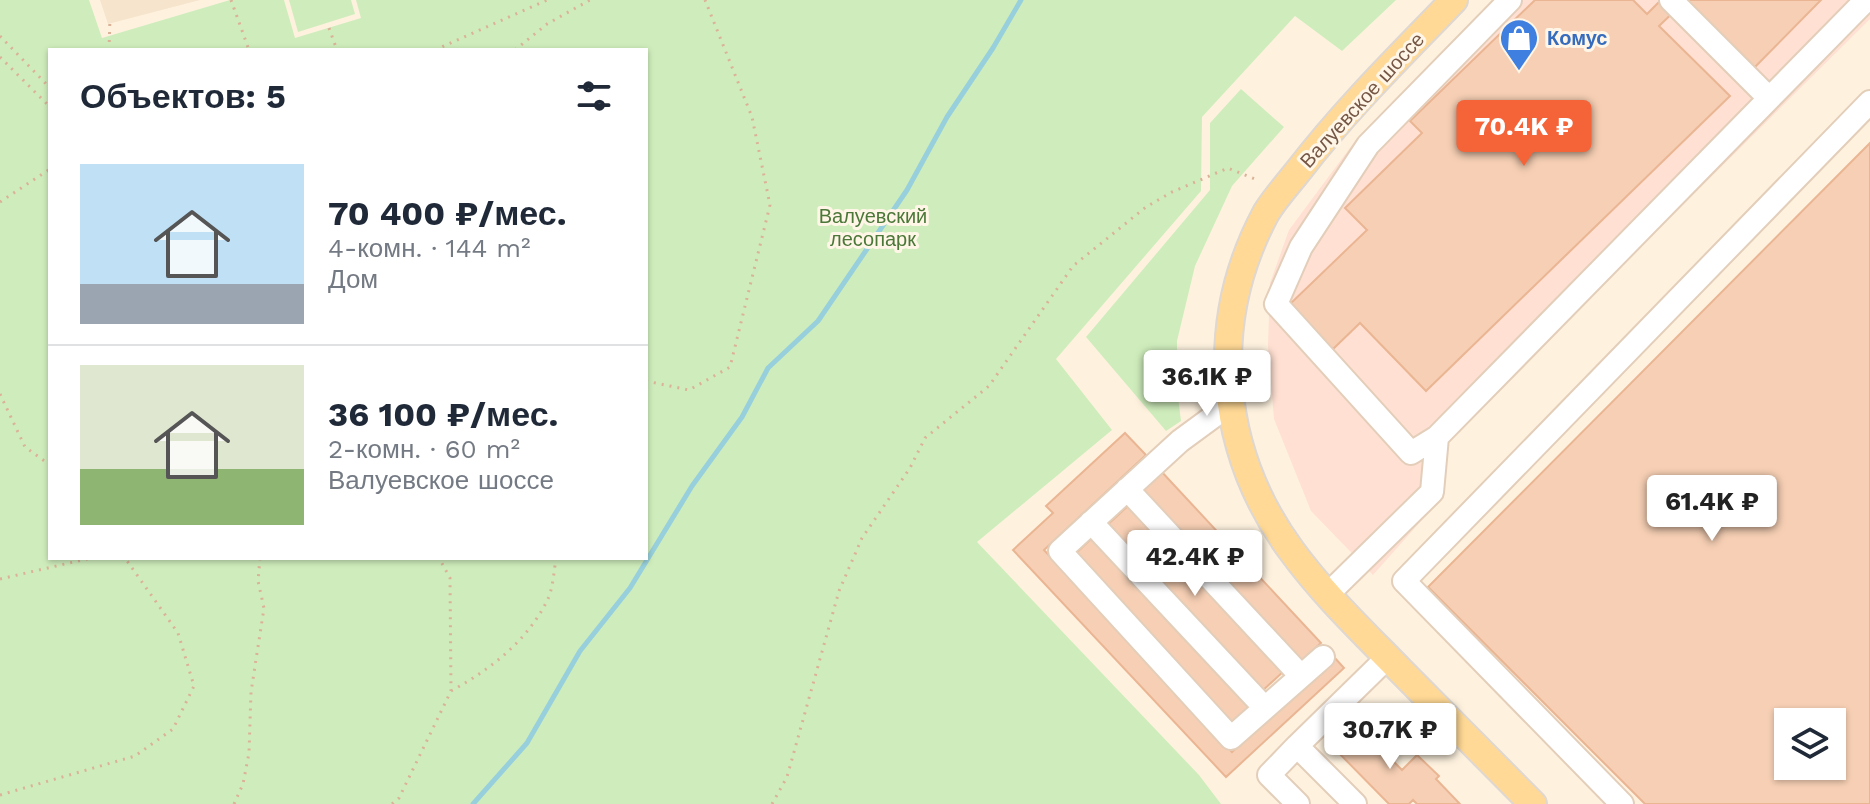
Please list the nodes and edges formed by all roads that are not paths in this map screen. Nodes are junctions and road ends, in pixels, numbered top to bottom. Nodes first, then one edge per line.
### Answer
1 (1454, 0) edge
2 (1510, 0) edge
3 (1671, 0) edge
4 (1866, 0) edge
5 (1769, 98) junction
6 (1870, 102) edge
7 (1229, 405) junction
8 (1437, 437) junction
9 (1127, 489) junction
10 (1091, 522) junction
11 (1328, 594) junction
12 (1323, 657) dead end
13 (1388, 657) junction
14 (1301, 676) junction
15 (1265, 708) junction
16 (1297, 746) junction
17 (1346, 801) edge
18 (1298, 804) edge
19 (1533, 804) edge
20 (1622, 804) edge

1 - 7 main road, Валуевское шоссе
2 - 8 lane
3 - 5 lane
4 - 5 lane
5 - 8 lane
6 - 20 lane
7 - 9 lane
7 - 11 main road, Валуевское шоссе
8 - 11 lane
9 - 10 lane
9 - 14 lane
10 - 15 lane
10 - 15 lane
11 - 13 main road, Валуевское шоссе
12 - 14 lane
13 - 16 lane
13 - 19 main road, Валуевское шоссе
14 - 15 lane
16 - 17 lane
16 - 18 lane

